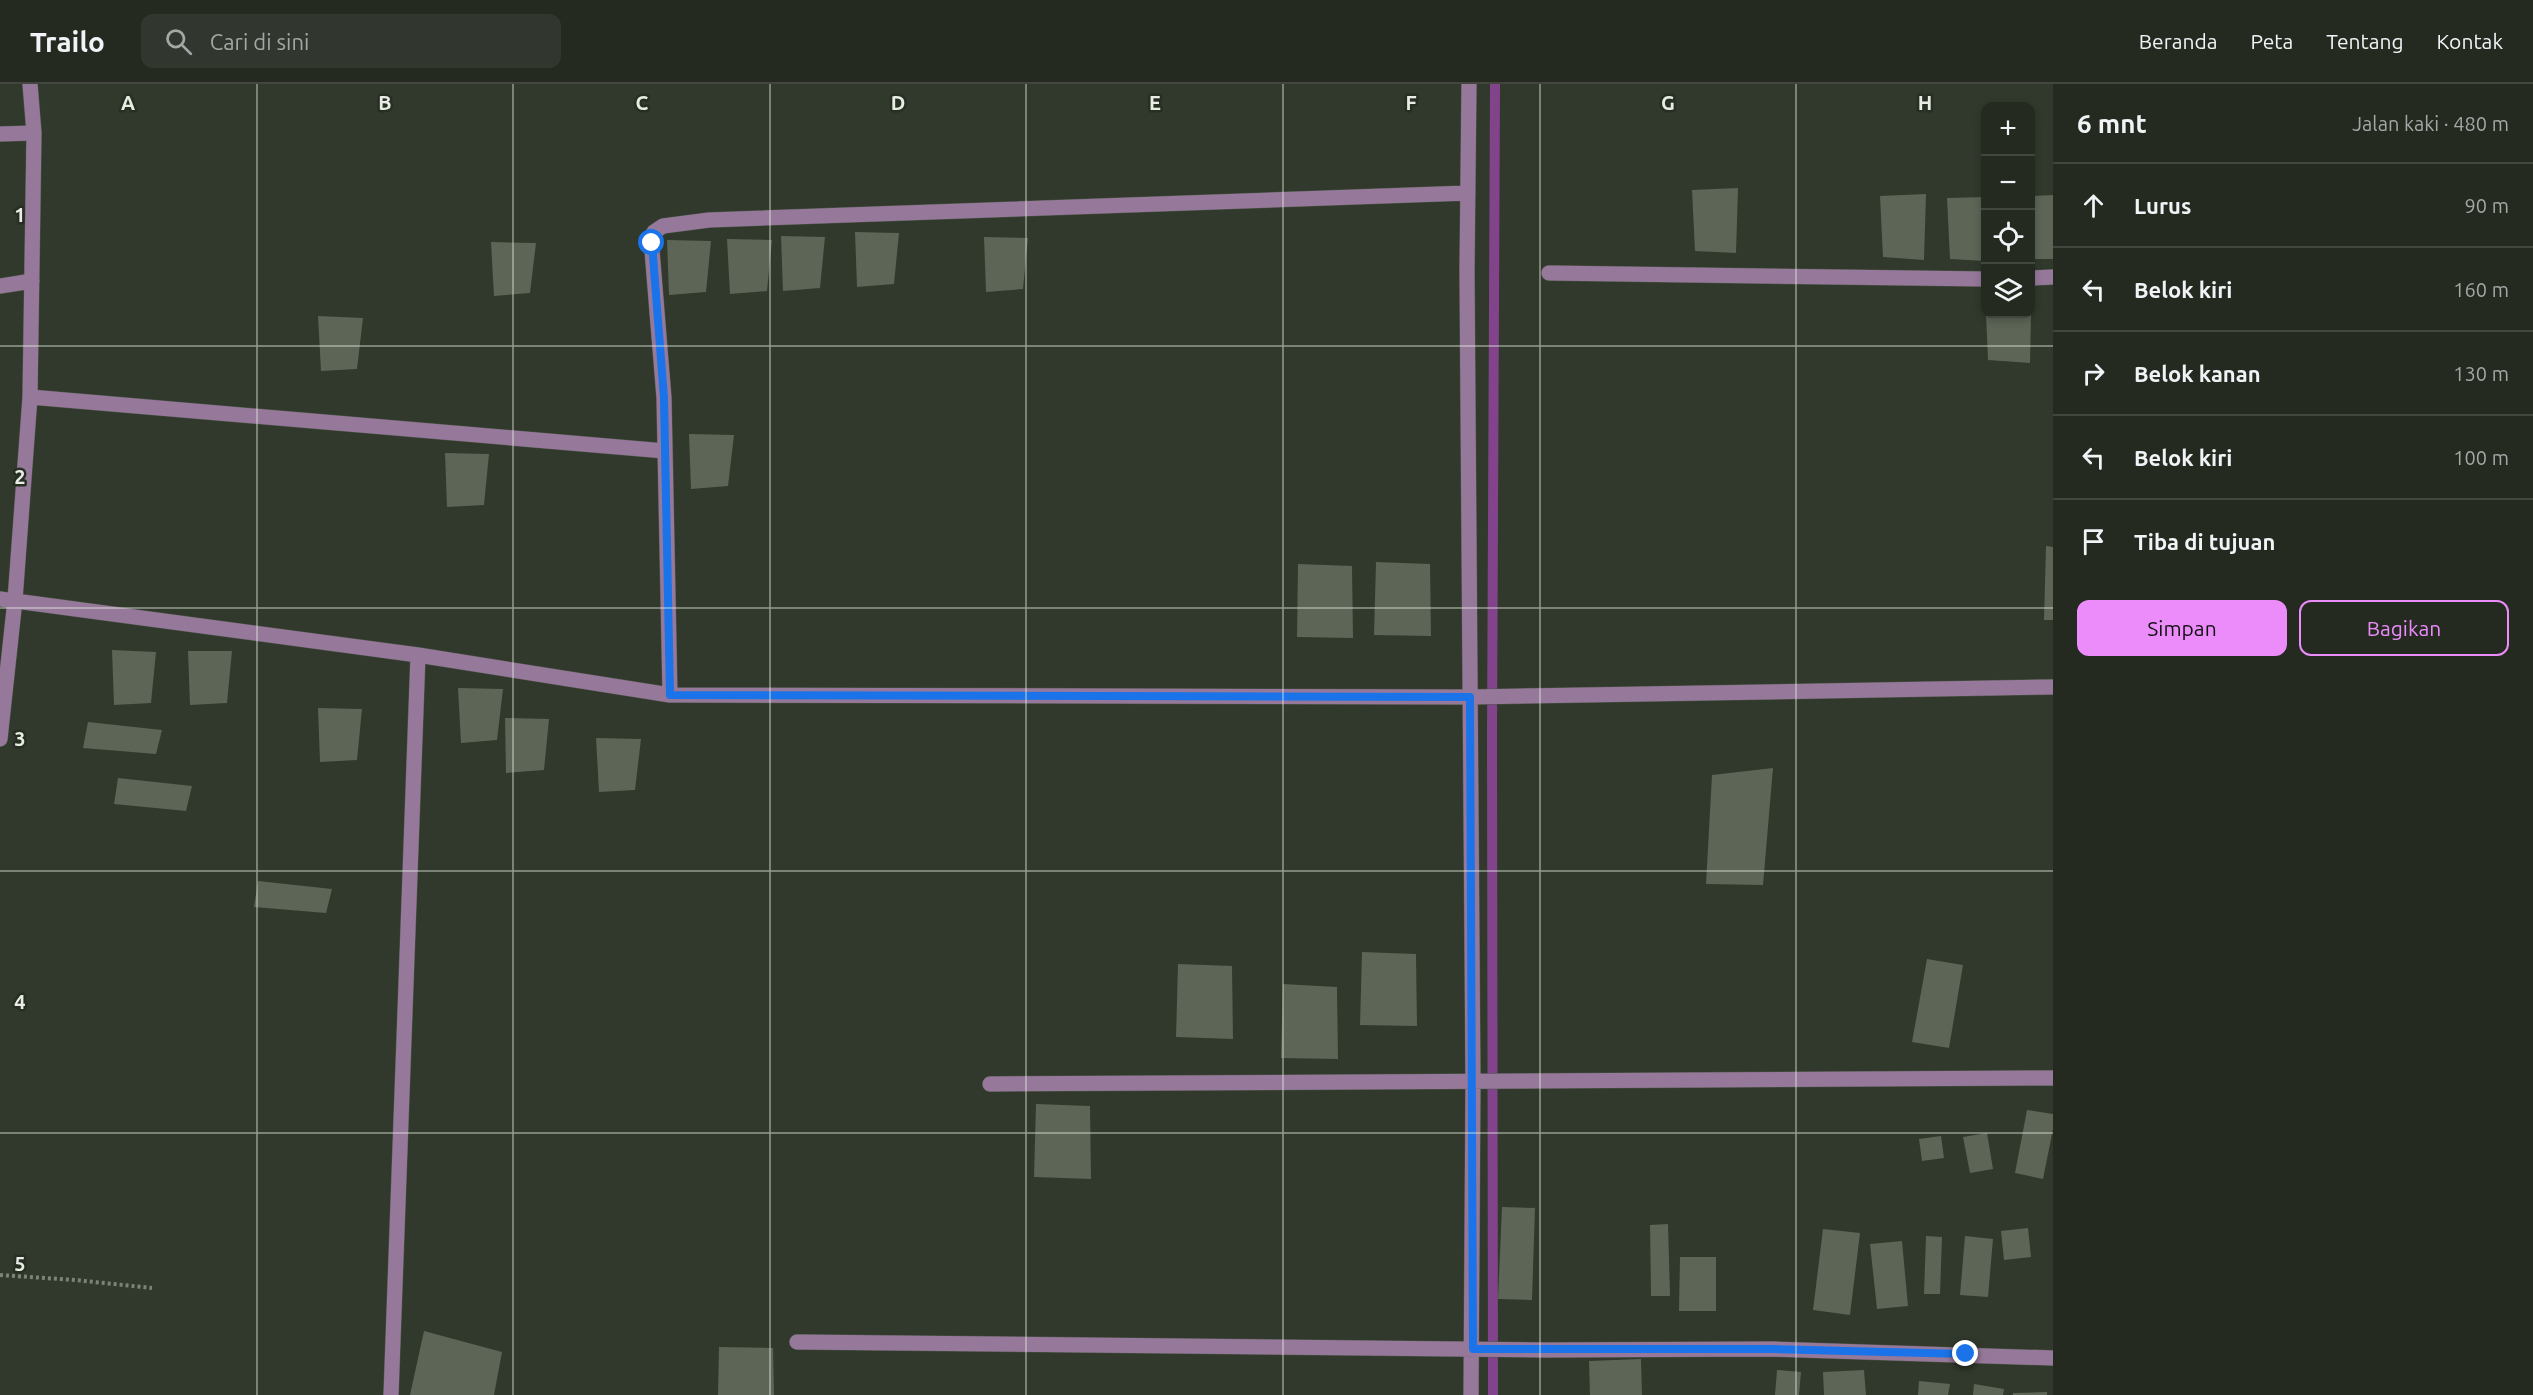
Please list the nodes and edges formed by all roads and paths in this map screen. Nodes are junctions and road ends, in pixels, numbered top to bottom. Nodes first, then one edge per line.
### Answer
1 (30, 84) edge
2 (1469, 84) edge
3 (34, 133) junction
4 (0, 134) edge
5 (1468, 193) junction
6 (1549, 273) dead end
7 (2053, 277) edge
8 (2035, 278) edge
9 (1981, 279) edge
10 (32, 281) junction
11 (0, 286) edge
12 (30, 397) junction
13 (665, 452) junction
14 (7, 600) edge
15 (418, 655) junction
16 (2053, 687) edge
17 (670, 695) junction
18 (1470, 697) junction
19 (0, 739) edge
20 (2053, 1078) edge
21 (1473, 1082) junction
22 (990, 1084) dead end
23 (0, 1275) edge
24 (152, 1288) dead end
25 (797, 1342) dead end
26 (1473, 1349) junction
27 (2053, 1358) edge
28 (391, 1395) edge
29 (1471, 1395) edge

1 - 3 street
2 - 5 street
3 - 4 street
3 - 10 street
5 - 13 street
5 - 18 street
6 - 9 street
7 - 8 street
10 - 11 street
10 - 12 street
12 - 13 street
12 - 14 street
13 - 17 street
14 - 15 street
14 - 19 street
15 - 17 street
15 - 28 street
16 - 18 street
17 - 18 street
18 - 21 street
20 - 21 street
21 - 22 street
21 - 26 street
23 - 24 path
25 - 26 street
26 - 27 street
26 - 29 street

